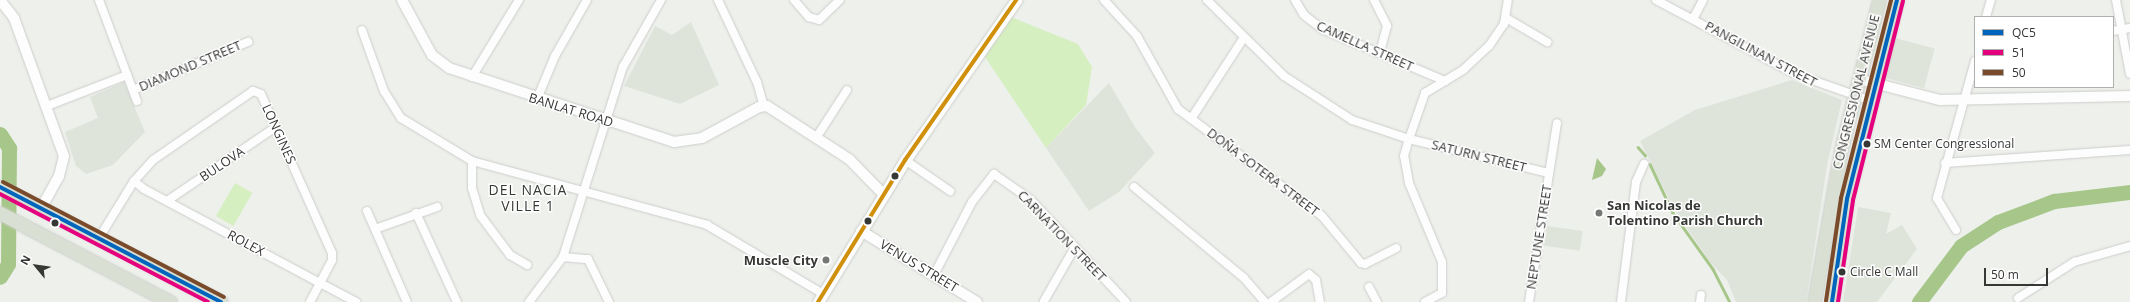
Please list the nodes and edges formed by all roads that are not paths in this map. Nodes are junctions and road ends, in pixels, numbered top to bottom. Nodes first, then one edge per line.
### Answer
1 (0, 0) edge
2 (99, 0) edge
3 (402, 0) edge
4 (519, 0) edge
5 (587, 0) edge
6 (662, 0) edge
7 (718, 0) edge
8 (794, 0) edge
9 (840, 0) edge
10 (1016, 0) edge
11 (1104, 0) edge
12 (1207, 0) edge
13 (1295, 0) edge
14 (1374, 0) edge
15 (1508, 0) edge
16 (1656, 0) edge
17 (1703, 0) edge
18 (1879, 0) edge
19 (1897, 0) edge
20 (1991, 0) edge
21 (2116, 0) edge
22 (1986, 16) edge
23 (1506, 18) junction
24 (1692, 19) junction
25 (2130, 28) edge
26 (362, 30) dead end
27 (2117, 31) edge
28 (1243, 39) junction
29 (248, 42) dead end
30 (1548, 42) dead end
31 (1380, 53) junction
32 (1974, 64) edge
33 (2130, 74) edge
34 (127, 75) junction
35 (472, 77) junction
36 (1858, 79) junction
37 (1445, 81) junction
38 (1874, 83) junction
39 (133, 90) junction
40 (847, 90) dead end
41 (2130, 96) edge
42 (1853, 97) junction
43 (537, 99) junction
44 (1869, 100) junction
45 (1963, 100) junction
46 (137, 101) dead end
47 (47, 106) junction
48 (764, 106) junction
49 (1191, 119) junction
50 (605, 120) junction
51 (1557, 123) dead end
52 (276, 127) junction
53 (816, 138) junction
54 (1409, 139) junction
55 (2130, 150) edge
56 (905, 160) junction
57 (472, 161) junction
58 (1945, 162) junction
59 (1644, 164) dead end
60 (1548, 173) junction
61 (135, 182) junction
62 (0, 187) edge
63 (1134, 187) dead end
64 (583, 191) junction
65 (950, 191) dead end
66 (884, 195) junction
67 (167, 201) junction
68 (437, 206) dead end
69 (41, 208) junction
70 (367, 211) dead end
71 (0, 213) edge
72 (416, 213) junction
73 (375, 229) junction
74 (1956, 230) dead end
75 (861, 231) junction
76 (99, 238) junction
77 (2130, 246) edge
78 (1075, 247) junction
79 (1396, 248) dead end
80 (563, 257) junction
81 (527, 265) dead end
82 (935, 273) junction
83 (320, 283) junction
84 (1369, 287) dead end
85 (821, 298) edge
86 (2018, 298) dead end
87 (1044, 301) edge
88 (170, 302) edge
89 (221, 302) edge
90 (310, 302) edge
91 (356, 302) edge
92 (407, 302) edge
93 (457, 302) edge
94 (529, 302) edge
95 (609, 302) edge
96 (977, 302) edge
97 (1126, 302) edge
98 (1265, 302) edge
99 (1271, 302) edge
100 (1320, 302) edge
101 (1377, 302) edge
102 (1425, 302) edge
103 (1529, 302) edge
104 (1621, 302) edge
105 (1814, 302) edge
106 (1832, 302) edge

1 - 47 street
2 - 34 street
3 - 35 street, BANLAT ROAD
4 - 35 street
5 - 43 street
6 - 50 street
7 - 48 street
8 - 9 street
10 - 56 main road
11 - 49 street, DOÑA SOTERA STREET
12 - 28 street, SATURN STREET
13 - 31 street, CAMELLA STREET
14 - 31 street
15 - 23 street
16 - 24 street, PANGILINAN STREET
17 - 24 street
18 - 36 main road, CONGRESSIONAL AVENUE
19 - 38 main road, CONGRESSIONAL AVENUE
20 - 22 street
21 - 27 street
23 - 30 street
23 - 37 street
24 - 42 street, PANGILINAN STREET
25 - 27 street
26 - 57 street
27 - 33 street
28 - 49 street
28 - 54 street, SATURN STREET
29 - 39 street, DIAMOND STREET
31 - 37 street, CAMELLA STREET
32 - 45 street
34 - 39 street
34 - 47 street, DIAMOND STREET
35 - 43 street, BANLAT ROAD
36 - 38 street
36 - 42 main road, CONGRESSIONAL AVENUE
37 - 54 street
38 - 44 main road, CONGRESSIONAL AVENUE
38 - 45 street
39 - 46 street
40 - 53 street
41 - 45 street
42 - 44 street, PANGILINAN STREET
42 - 105 main road, CONGRESSIONAL AVENUE
43 - 50 street, BANLAT ROAD
44 - 106 main road, CONGRESSIONAL AVENUE
45 - 58 street
47 - 69 street
48 - 50 street, BANLAT ROAD
48 - 53 street
49 - 79 street, DOÑA SOTERA STREET
50 - 64 street
51 - 60 street, NEPTUNE STREET
52 - 61 street, LONGINES
52 - 67 street, BULOVA
52 - 83 street, LONGINES
53 - 66 street
54 - 60 street, SATURN STREET
54 - 102 street
55 - 58 street
56 - 65 street
56 - 66 main road
57 - 64 street
57 - 81 street
58 - 74 street
59 - 104 street
60 - 103 street, NEPTUNE STREET
61 - 67 street, ROLEX
61 - 76 street
62 - 69 main road
63 - 98 street
64 - 80 street
64 - 85 street
66 - 75 main road
67 - 83 street, ROLEX
68 - 72 street
69 - 76 main road
70 - 73 street
71 - 88 main road
72 - 73 street
72 - 93 street
73 - 92 street
75 - 82 street, VENUS STREET
75 - 85 main road
76 - 89 main road
77 - 86 street
78 - 82 street, CARNATION STREET
78 - 87 street
78 - 97 street, CARNATION STREET
80 - 94 street
80 - 95 street
82 - 96 street, VENUS STREET
83 - 90 street, LONGINES
83 - 91 street, ROLEX
84 - 101 street
99 - 100 street

